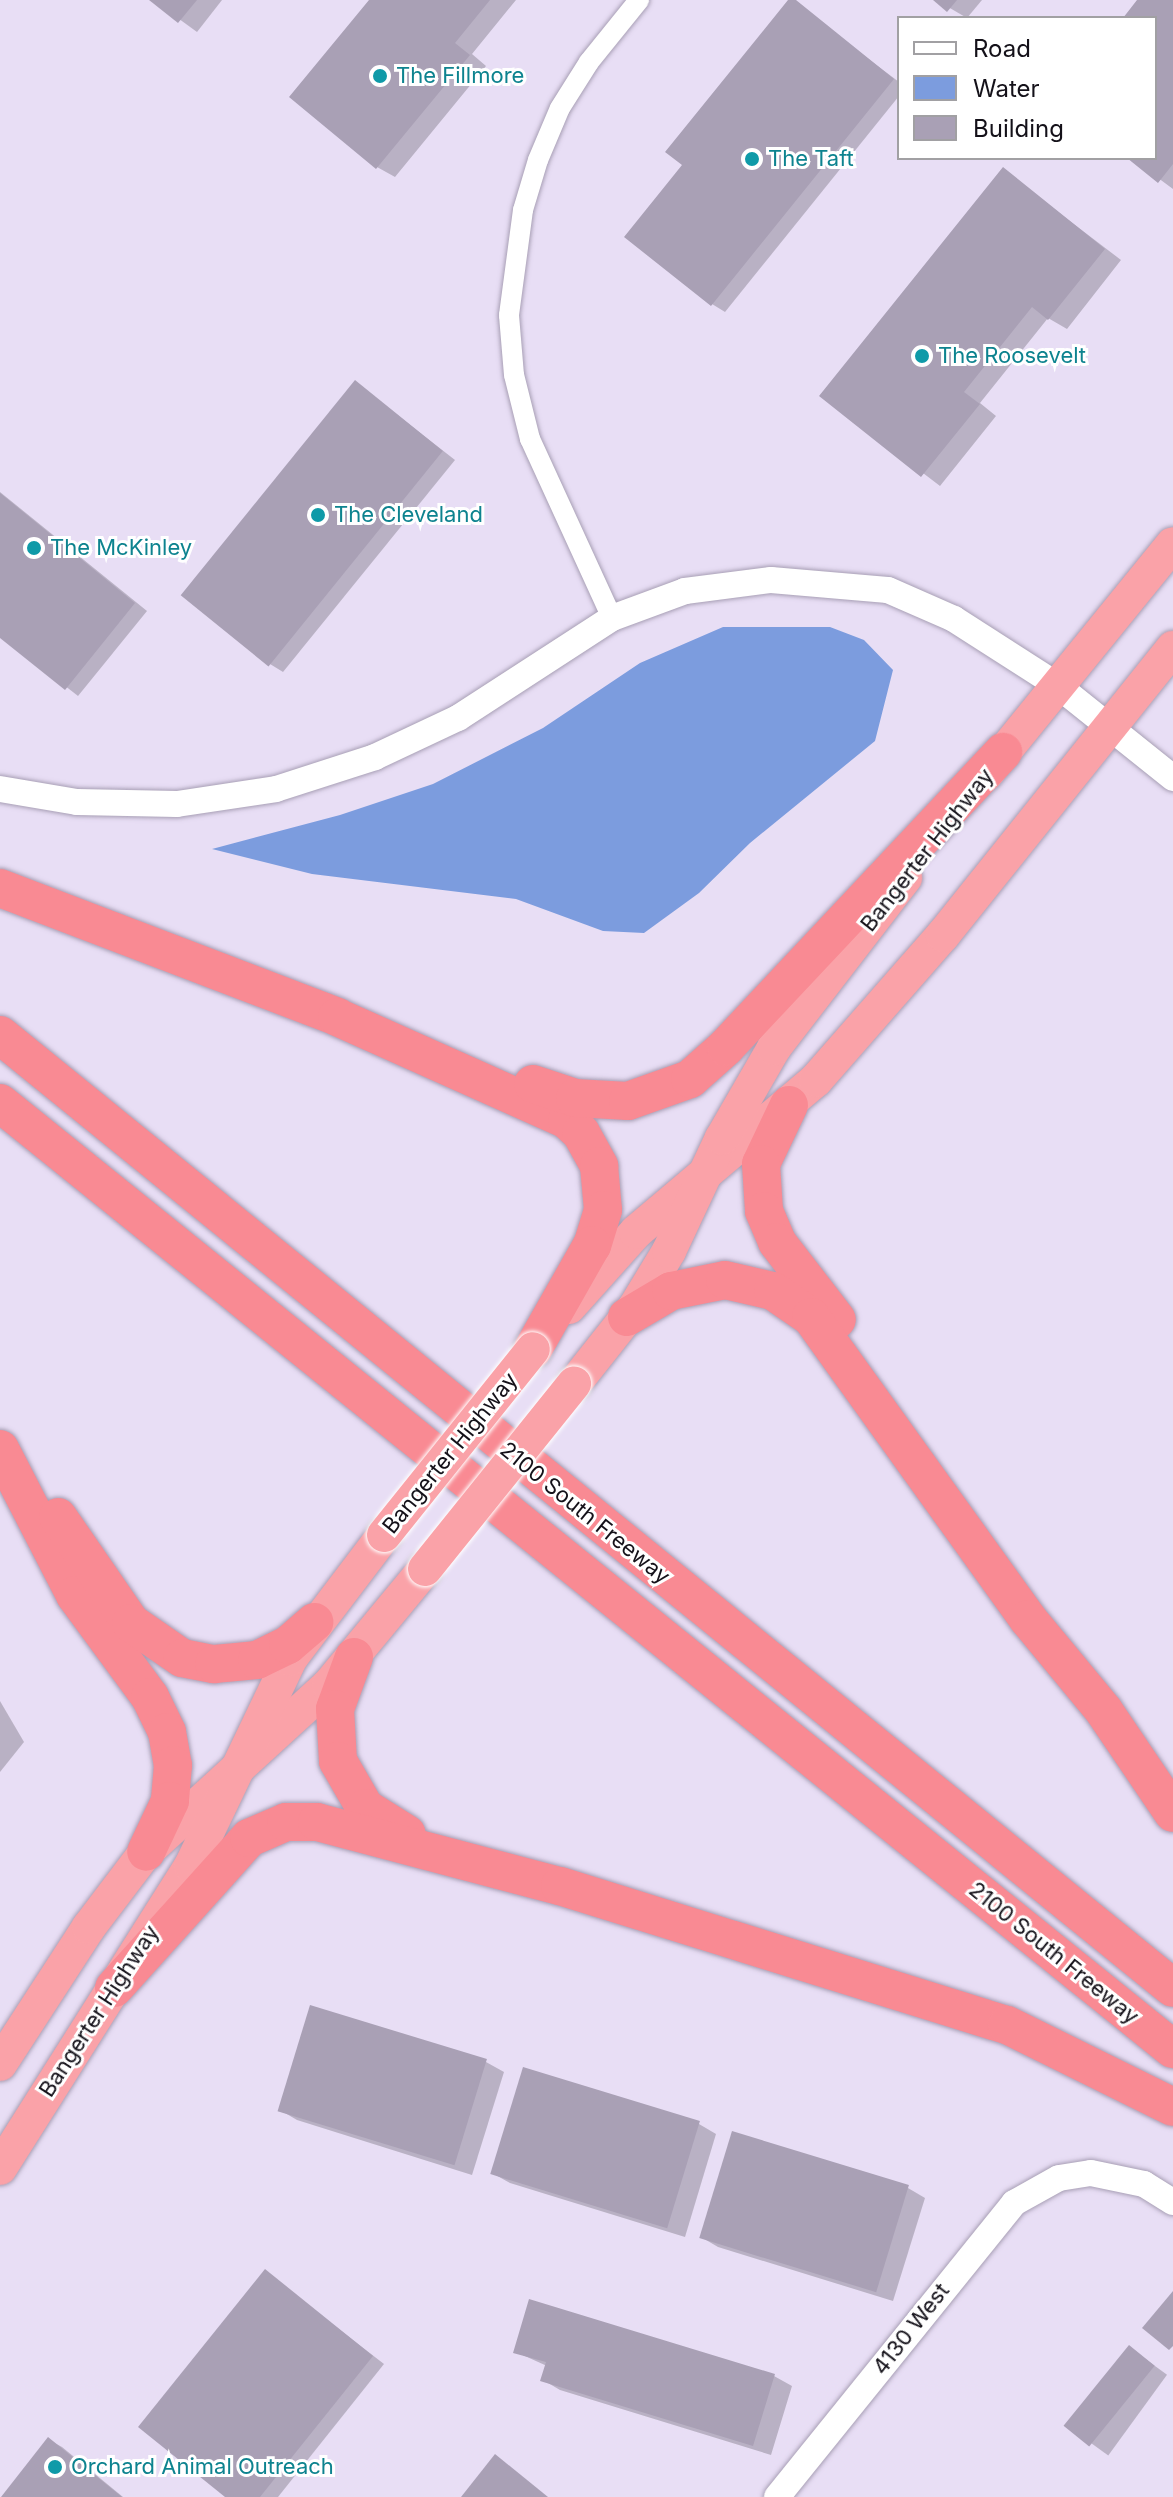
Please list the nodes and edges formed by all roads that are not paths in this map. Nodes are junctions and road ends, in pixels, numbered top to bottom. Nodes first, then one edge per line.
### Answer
1 (639, 0) edge
2 (1173, 544) edge
3 (612, 618) junction
4 (1173, 648) edge
5 (1057, 685) junction
6 (1110, 727) junction
7 (1003, 752) junction
8 (1173, 778) edge
9 (0, 789) edge
10 (0, 888) edge
11 (337, 1017) junction
12 (0, 1035) edge
13 (0, 1103) edge
14 (789, 1105) junction
15 (707, 1173) junction
16 (627, 1317) junction
17 (533, 1349) junction
18 (0, 1432) edge
19 (0, 1449) edge
20 (1028, 1619) junction
21 (314, 1622) junction
22 (354, 1657) junction
23 (237, 1766) junction
24 (1173, 1813) edge
25 (146, 1852) junction
26 (560, 1886) junction
27 (114, 1988) junction
28 (1173, 1988) edge
29 (1173, 2049) edge
30 (0, 2064) edge
31 (1173, 2107) edge
32 (0, 2168) edge
33 (1173, 2202) edge
34 (777, 2497) edge

1 - 3 street
2 - 5 highway, Bangerter Highway
3 - 5 street
3 - 9 street
4 - 6 highway, Bangerter Highway
5 - 6 street
5 - 7 highway, Bangerter Highway
6 - 8 street
6 - 14 highway, Bangerter Highway
7 - 11 highway
7 - 15 highway, Bangerter Highway
10 - 11 highway
11 - 17 highway
12 - 28 highway, 2100 South Freeway
13 - 29 highway, 2100 South Freeway
14 - 15 highway, Bangerter Highway
14 - 20 highway
15 - 16 highway, Bangerter Highway
15 - 17 highway, Bangerter Highway
16 - 20 highway
16 - 22 highway, Bangerter Highway, bridge
17 - 21 highway, Bangerter Highway, bridge
18 - 21 highway
19 - 25 highway
20 - 24 highway
21 - 23 highway, Bangerter Highway
22 - 23 highway, Bangerter Highway
22 - 26 highway
23 - 25 highway, Bangerter Highway
23 - 27 highway, Bangerter Highway
25 - 30 highway, Bangerter Highway
26 - 27 highway
26 - 31 highway
27 - 32 highway, Bangerter Highway
33 - 34 street, 4130 West

